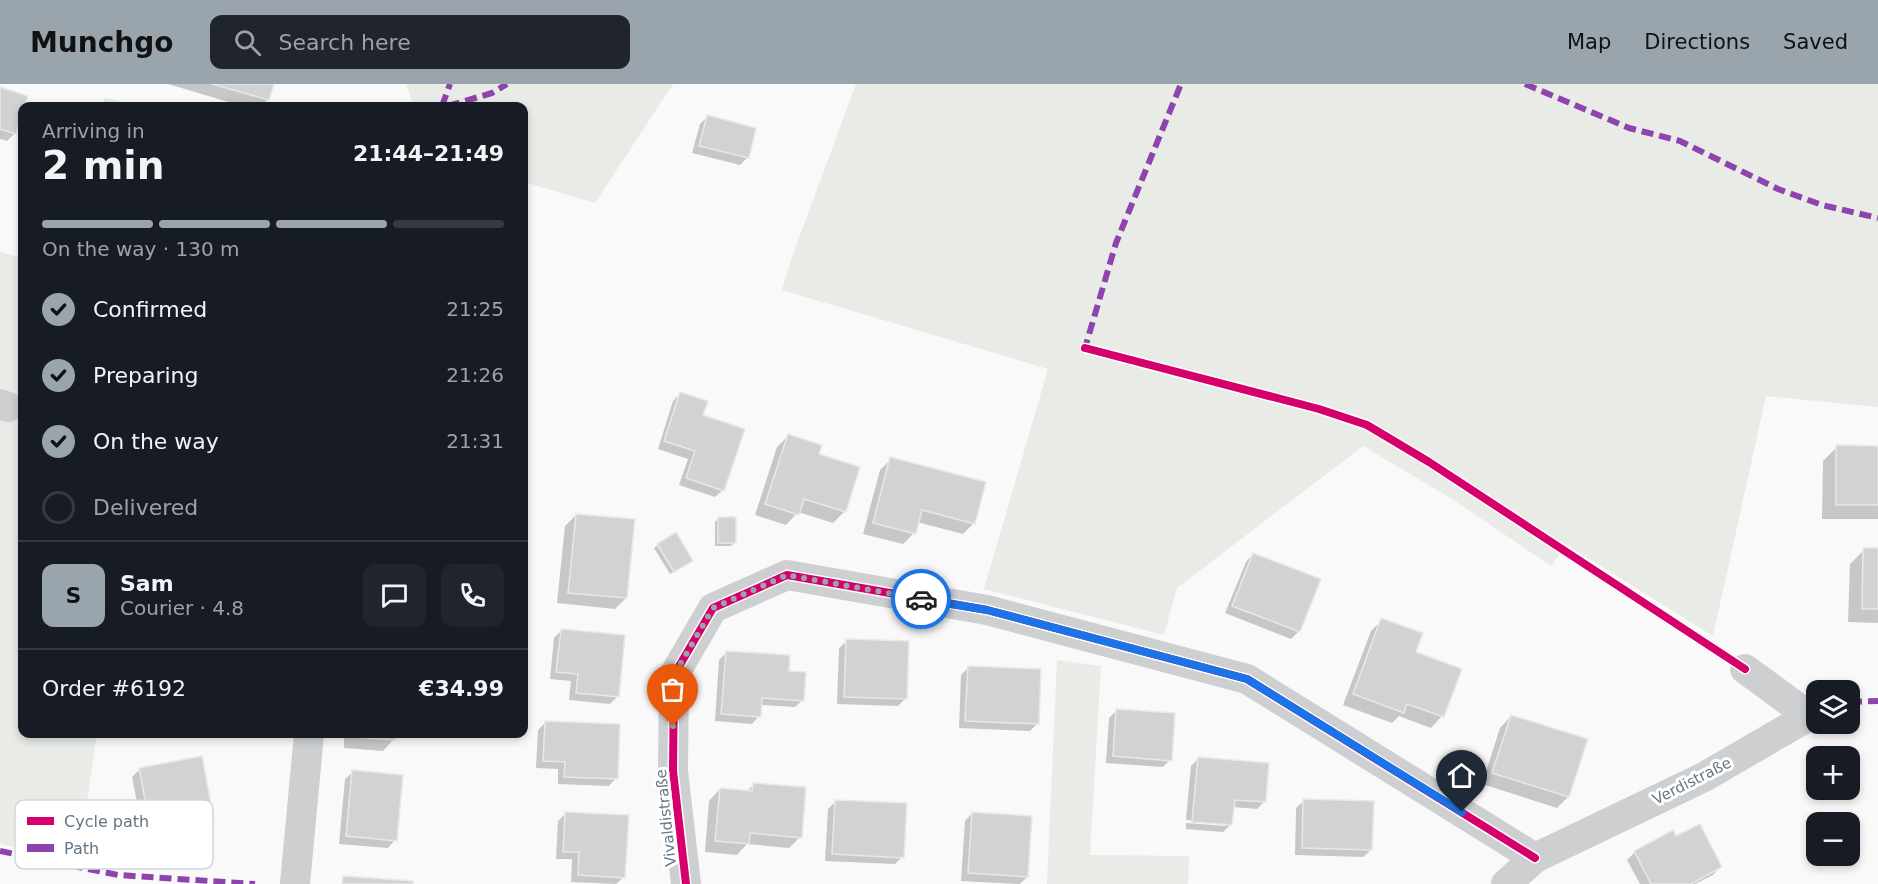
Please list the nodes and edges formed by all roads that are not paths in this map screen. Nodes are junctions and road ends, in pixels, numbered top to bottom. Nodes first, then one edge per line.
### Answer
1 (1745, 669) dead end
2 (309, 738) edge
3 (1534, 858) junction
4 (295, 884) edge
5 (686, 884) edge
6 (1506, 884) edge

1 - 3 street, Verdistraße
2 - 4 street
3 - 5 street, Vivaldistraße
3 - 6 street, Verdistraße

